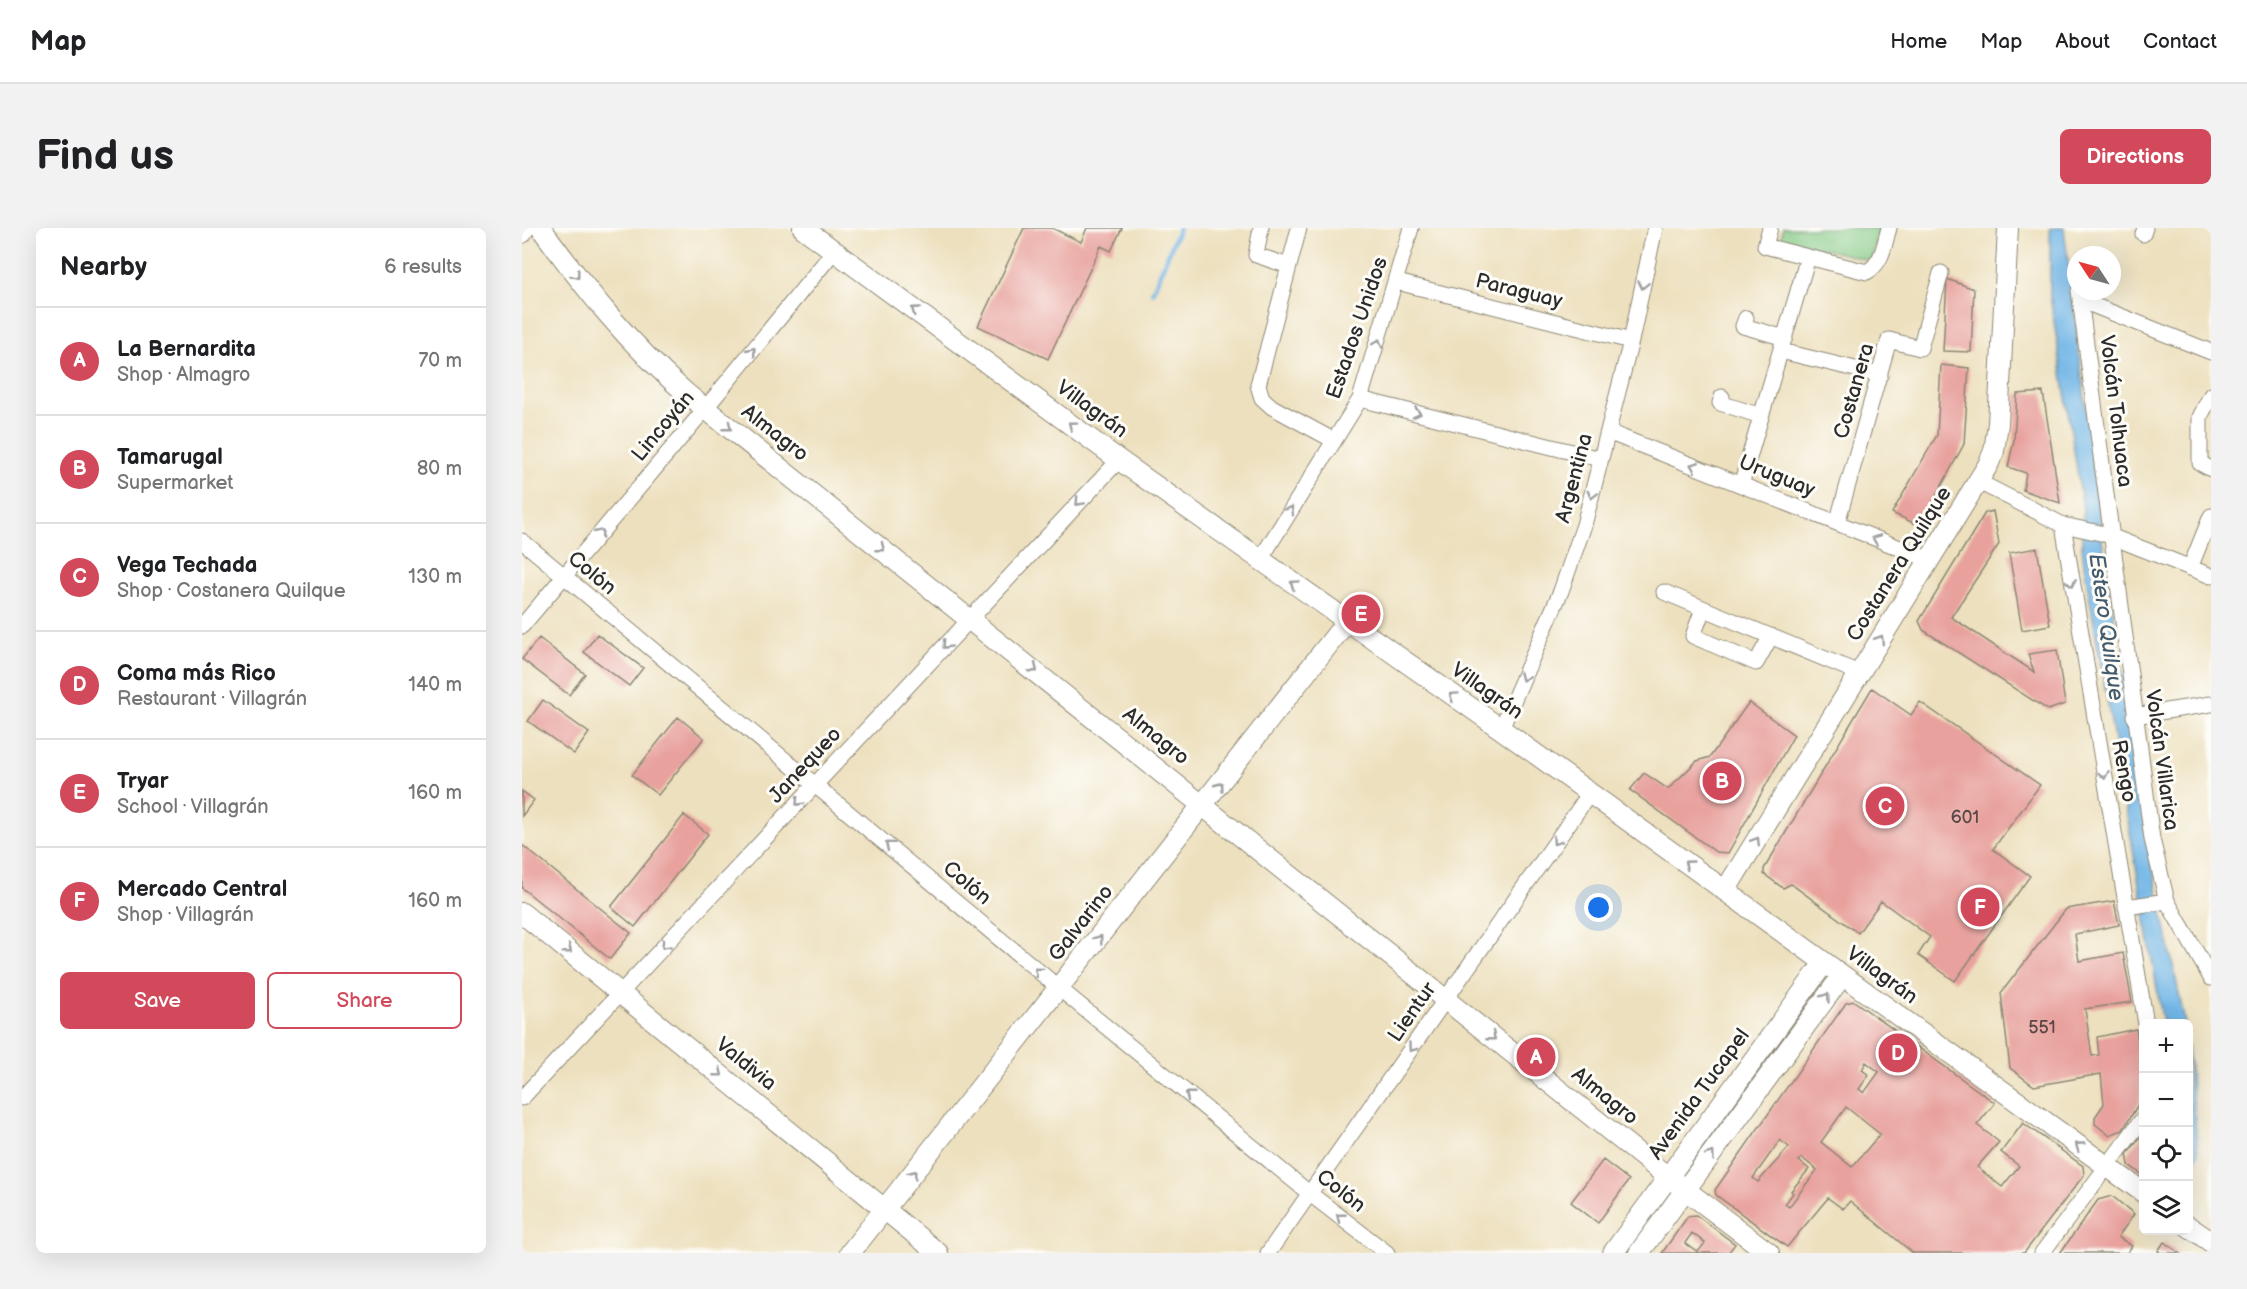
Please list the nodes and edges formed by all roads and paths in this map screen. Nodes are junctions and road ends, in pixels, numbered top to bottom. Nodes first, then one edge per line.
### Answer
1 (524, 228) edge
2 (541, 228) edge
3 (803, 228) edge
4 (1261, 228) edge
5 (1299, 228) edge
6 (1411, 228) edge
7 (1770, 228) edge
8 (1889, 228) edge
9 (2008, 228) edge
10 (1650, 229) edge
11 (522, 233) edge
12 (834, 251) junction
13 (1808, 257) junction
14 (1289, 266) junction
15 (1941, 273) dead end
16 (1397, 282) junction
17 (2080, 300) edge
18 (2091, 300) edge
19 (1746, 318) dead end
20 (1631, 341) junction
21 (1783, 344) junction
22 (2211, 352) edge
23 (1880, 375) junction
24 (2211, 395) edge
25 (1722, 397) dead end
26 (1360, 399) junction
27 (705, 409) junction
28 (1761, 416) junction
29 (1608, 432) junction
30 (1333, 441) junction
31 (1600, 459) junction
32 (1119, 460) junction
33 (2211, 469) edge
34 (1979, 482) junction
35 (1741, 485) junction
36 (2211, 516) edge
37 (1837, 523) junction
38 (2063, 525) junction
39 (2108, 535) junction
40 (522, 541) edge
41 (1260, 560) junction
42 (1930, 560) junction
43 (2190, 568) junction
44 (2211, 576) edge
45 (563, 577) junction
46 (1664, 592) dead end
47 (1703, 609) junction
48 (971, 619) junction
49 (1347, 621) junction
50 (522, 626) edge
51 (1771, 636) junction
52 (1859, 673) junction
53 (2211, 704) edge
54 (2134, 716) junction
55 (1501, 729) junction
56 (816, 784) junction
57 (1590, 793) junction
58 (1204, 805) junction
59 (1725, 891) junction
60 (2165, 902) junction
61 (2132, 906) junction
62 (522, 913) edge
63 (1824, 963) junction
64 (1842, 976) junction
65 (2210, 977) edge
66 (1060, 988) junction
67 (621, 992) junction
68 (1446, 1000) junction
69 (2146, 1019) edge
70 (522, 1098) edge
71 (2139, 1124) edge
72 (2108, 1167) junction
73 (1668, 1177) junction
74 (2139, 1189) edge
75 (1685, 1190) junction
76 (1309, 1193) junction
77 (885, 1210) junction
78 (2193, 1229) edge
79 (2211, 1242) edge
80 (850, 1253) edge
81 (938, 1253) edge
82 (1268, 1253) edge
83 (1387, 1253) edge
84 (1613, 1253) edge
85 (1639, 1253) edge
86 (1769, 1253) edge
87 (2042, 1253) edge

1 - 11 main road
2 -> 27 main road, Almagro
3 - 12 main road, Villagrán
4 - 14 street
5 - 14 street
6 - 16 street, Estados Unidos
7 - 13 street
8 - 13 street
9 - 34 main road, Costanera Quilque
10 -> 20 street, Argentina
27 -> 12 street, Lincoyán
32 -> 12 main road, Villagrán
13 - 21 street
14 - 30 street
15 - 23 street, Costanera
16 - 20 street, Paraguay
26 -> 16 street, Estados Unidos
17 - 39 street, Volcán Tolhuaca
18 - 22 street
19 - 21 street
20 - 29 street, Argentina
21 - 23 street
21 - 28 street
23 - 37 street, Costanera
24 - 33 street
25 - 28 street
26 - 30 street, Estados Unidos
26 -> 31 street
45 -> 27 street, Lincoyán
27 -> 48 main road, Almagro
28 - 35 street
29 - 31 street, Argentina
35 -> 29 street, Uruguay
41 -> 30 street, Estados Unidos
31 -> 55 street, Argentina
32 - 41 main road, Villagrán
32 -> 48 street, Janequeo
34 - 38 street
34 - 42 main road, Costanera Quilque
35 - 37 street, Uruguay
36 - 43 street
42 -> 37 street, Uruguay
38 - 39 street
38 -> 61 street, Rengo
39 - 43 street
39 - 54 street, Volcán Villarica
40 - 45 street, Colón
49 -> 41 main road, Villagrán
52 -> 42 main road, Costanera Quilque
43 - 44 street
45 - 50 street, Lincoyán
45 - 56 street, Colón
46 - 47 street
47 - 51 street
47 - 51 street
48 -> 56 street, Janequeo
48 -> 58 main road, Almagro
55 -> 49 main road, Villagrán
58 -> 49 main road, Galvarino
51 - 52 street
59 -> 52 main road, Costanera Quilque
53 - 54 street
54 - 60 street, Volcán Villarica
55 - 57 main road, Villagrán
66 -> 56 street, Colón
56 -> 67 street, Janequeo
59 -> 57 main road, Villagrán
57 -> 68 street, Lientur
66 -> 58 main road, Galvarino
58 - 68 main road, Almagro
59 - 63 main road, Villagrán
60 - 61 street
60 - 65 street, Volcán Villarica
61 - 69 street, Rengo
62 -> 67 main road, Valdivia
63 - 64 main road, Villagrán
63 - 73 main road, Avenida Tucapel
72 -> 64 main road, Villagrán
75 -> 64 main road
76 -> 66 street, Colón
77 -> 66 main road, Galvarino
67 - 70 street, Janequeo
67 -> 77 main road, Valdivia
68 -> 73 main road, Almagro
68 -> 76 street, Lientur
71 - 72 street
72 - 74 main road, Villagrán
72 - 87 street
73 - 75 main road, Almagro
73 - 84 main road, Avenida Tucapel
75 - 85 main road
75 - 86 main road, Almagro
76 - 82 street, Lientur
83 -> 76 street, Colón
77 - 80 main road, Galvarino
77 - 81 main road, Valdivia
78 - 79 main road

